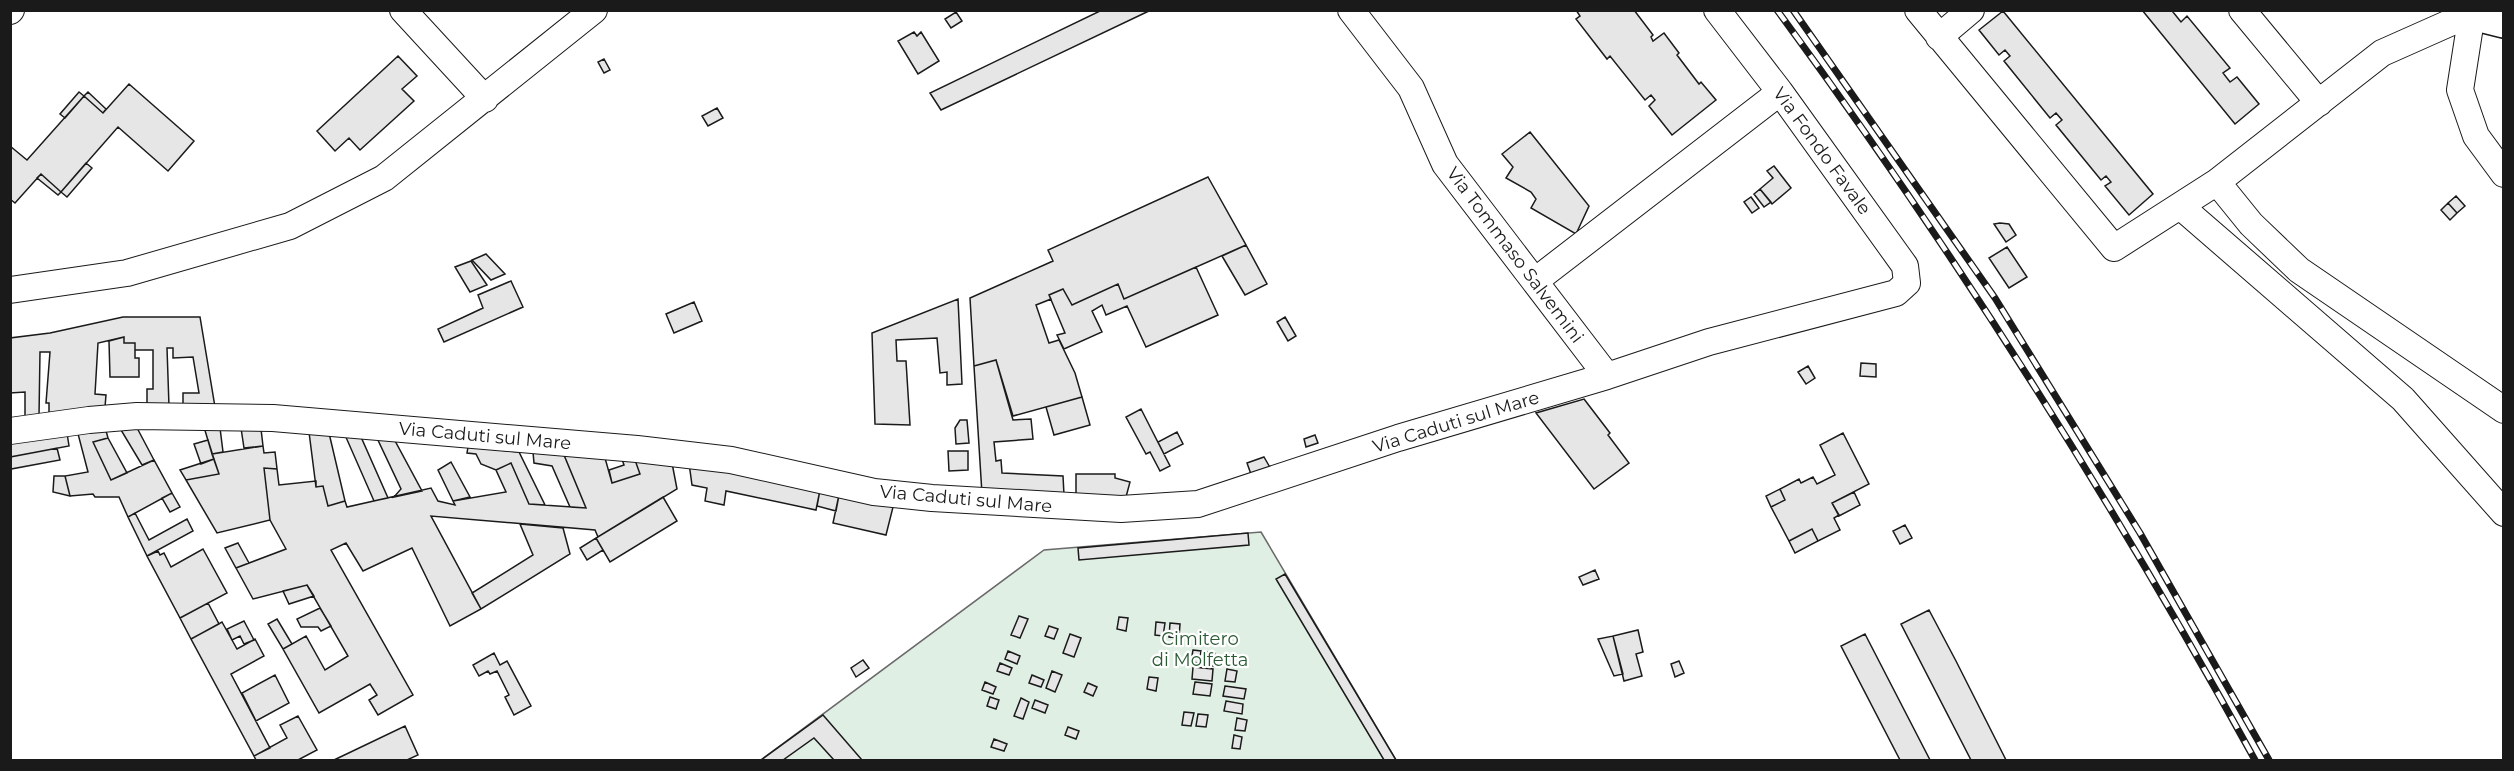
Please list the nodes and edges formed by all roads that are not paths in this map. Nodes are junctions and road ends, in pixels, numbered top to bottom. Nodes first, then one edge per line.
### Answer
1 (404, 10) edge
2 (594, 10) edge
3 (1351, 10) edge
4 (1717, 10) edge
5 (1918, 10) edge
6 (1971, 10) edge
7 (2242, 10) edge
8 (2470, 12) edge
9 (2504, 21) edge
10 (1939, 37) junction
11 (1780, 92) junction
12 (486, 99) junction
13 (2319, 104) junction
14 (2504, 174) edge
15 (2217, 182) junction
16 (2180, 206) junction
17 (1535, 281) junction
18 (10, 290) edge
19 (1896, 293) joint
20 (1607, 376) junction
21 (2504, 410) edge
22 (10, 431) edge
23 (2504, 513) edge

1 - 12 street
2 - 12 street
3 - 17 street, Via Tommaso Salvemini
4 - 11 street, Via Fondo Favale
5 - 10 street
6 - 10 street
7 - 13 street
8 - 9 highway
8 - 13 street
8 - 14 street
10 - 16 street
11 - 17 street
11 - 19 street, Via Fondo Favale
12 - 18 street
13 - 15 street
15 - 16 street
15 - 21 street
16 - 23 street
17 - 20 street, Via Tommaso Salvemini
19 - 20 street, Via Caduti sul Mare
20 - 22 street, Via Caduti sul Mare

